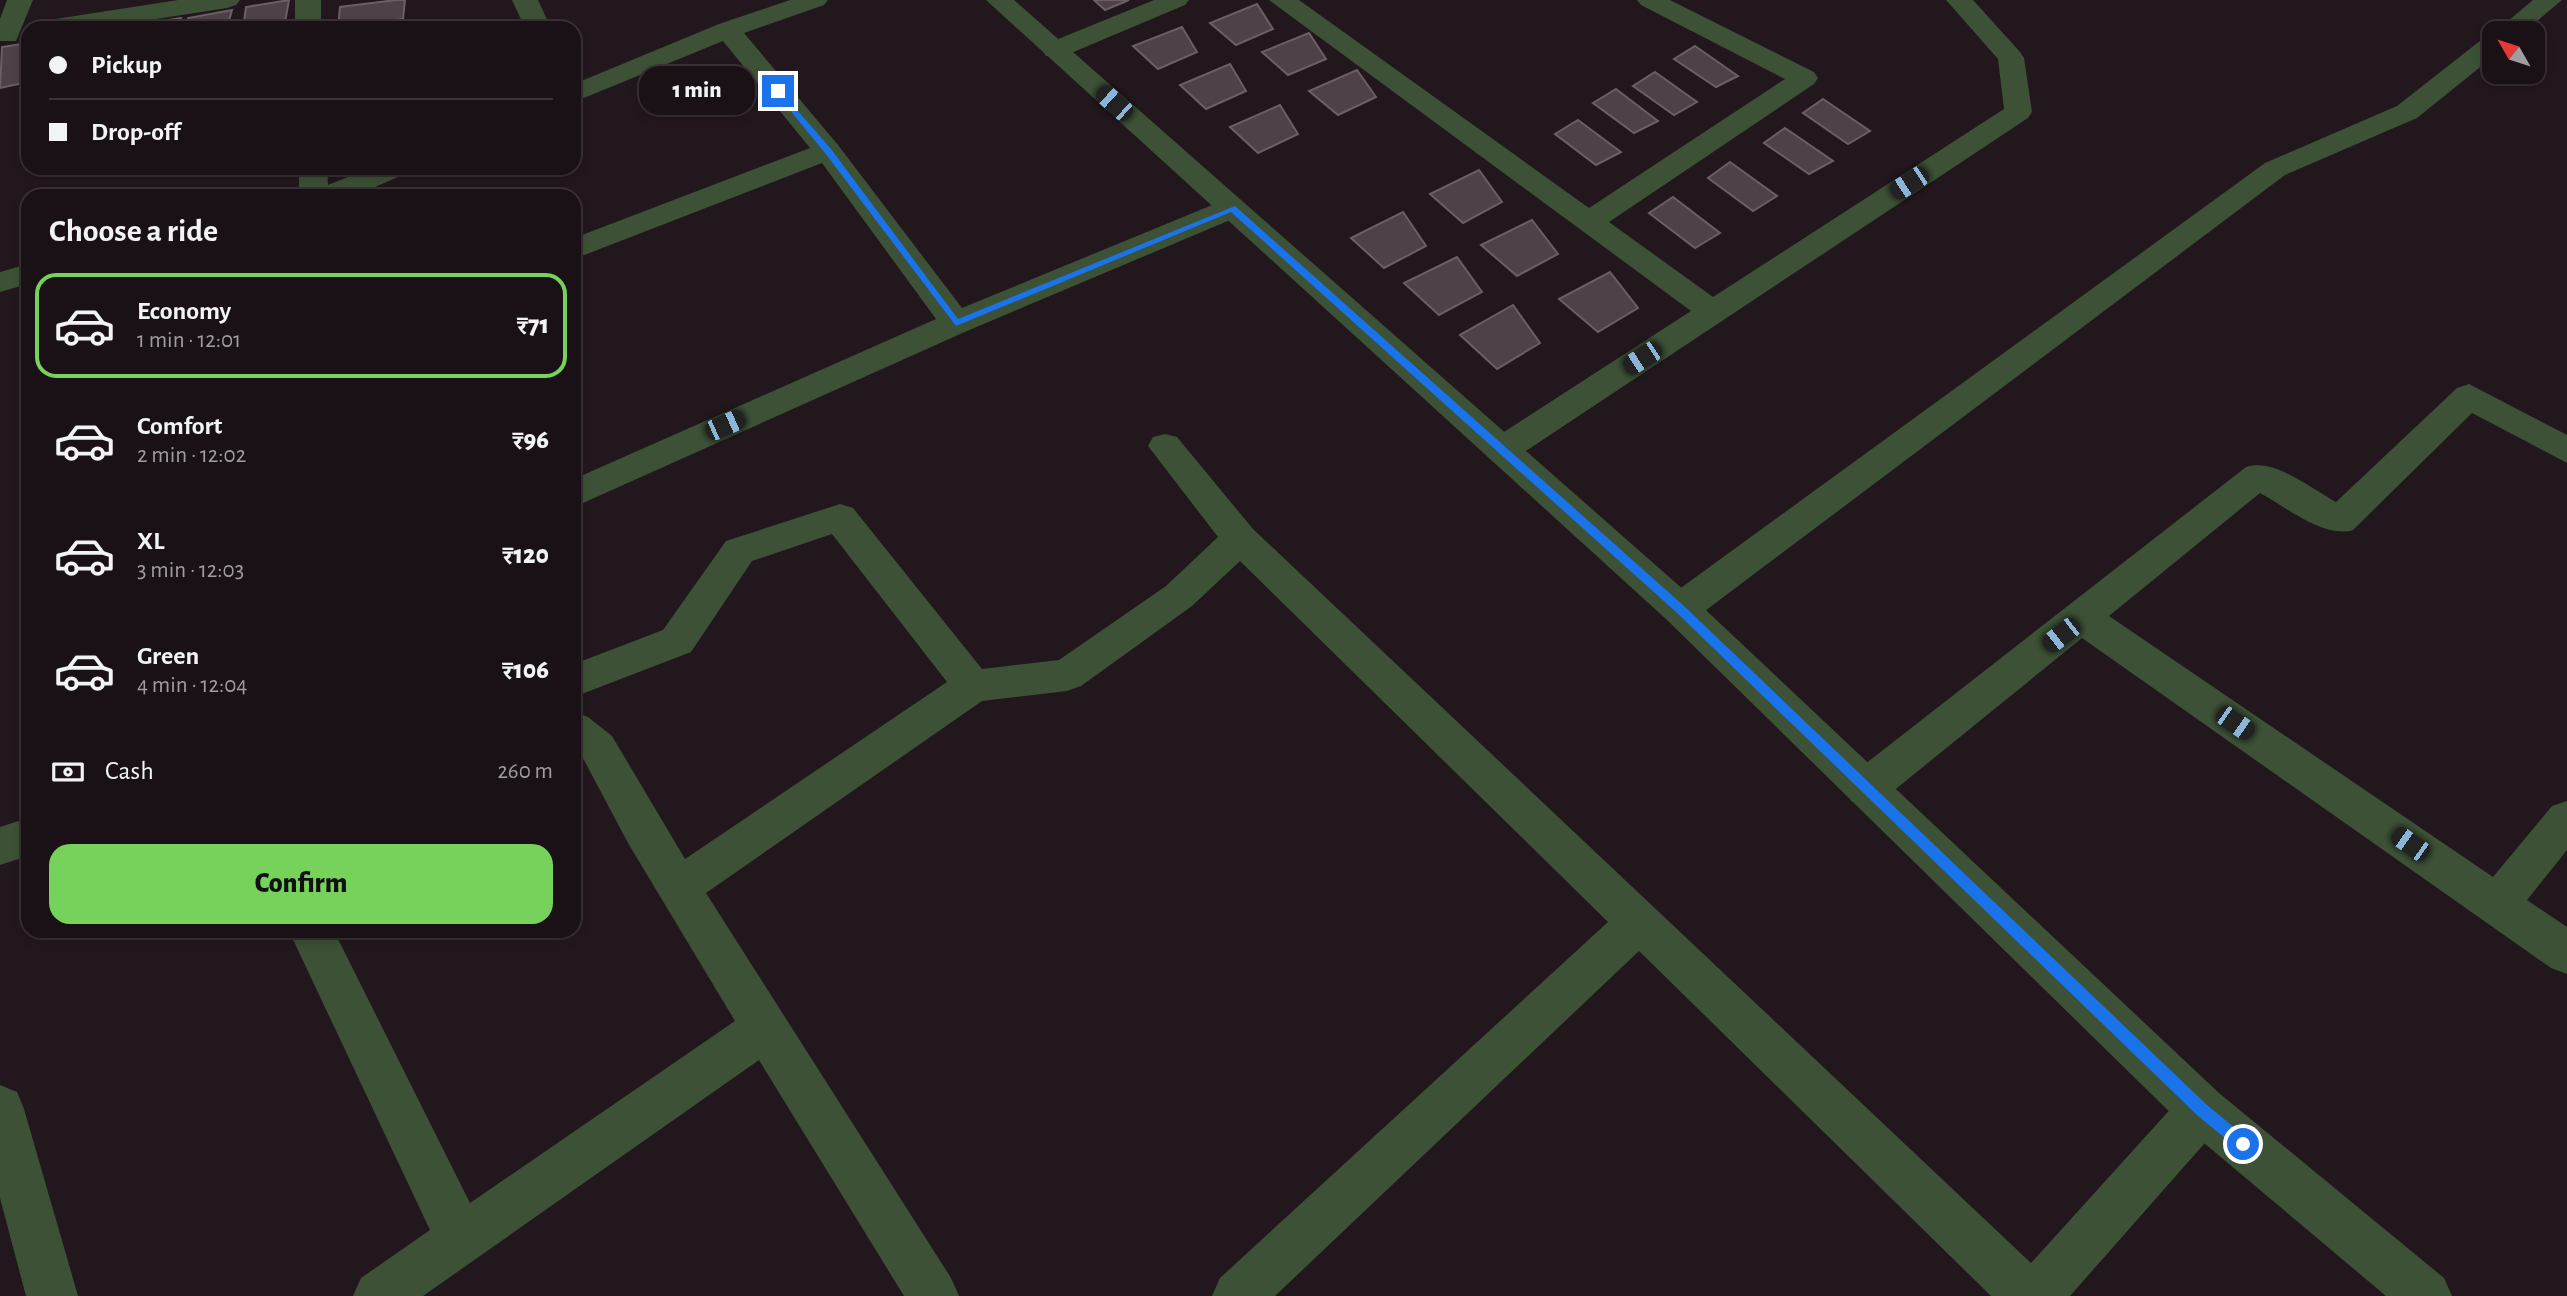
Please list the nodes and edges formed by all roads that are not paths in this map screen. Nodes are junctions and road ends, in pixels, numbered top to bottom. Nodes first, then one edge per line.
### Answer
1 (20, 0) edge
2 (227, 0) edge
3 (307, 0) edge
4 (525, 0) edge
5 (815, 0) edge
6 (999, 0) edge
7 (1176, 0) edge
8 (1282, 0) edge
9 (1650, 0) edge
10 (1959, 0) edge
11 (2549, 0) edge
12 (94, 21) edge
13 (308, 21) edge
14 (535, 21) edge
15 (2522, 21) edge
16 (727, 30) junction
17 (12, 34) edge
18 (1055, 50) junction
19 (2482, 52) edge
20 (581, 85) edge
21 (828, 151) junction
22 (378, 175) edge
23 (345, 189) edge
24 (1232, 208) junction
25 (1588, 222) junction
26 (581, 246) edge
27 (21, 276) edge
28 (0, 282) edge
29 (1713, 312) junction
30 (956, 323) junction
31 (1165, 446) dead end
32 (1502, 450) junction
33 (2567, 450) edge
34 (581, 491) edge
35 (1240, 540) junction
36 (1680, 609) junction
37 (2083, 618) junction
38 (581, 678) edge
39 (974, 686) junction
40 (581, 735) edge
41 (1866, 788) junction
42 (2567, 820) edge
43 (21, 839) edge
44 (0, 846) edge
45 (678, 888) junction
46 (2497, 904) junction
47 (1639, 922) junction
48 (314, 938) edge
49 (2567, 953) edge
50 (765, 1028) junction
51 (0, 1109) edge
52 (2202, 1110) junction
53 (461, 1239) junction
54 (52, 1296) edge
55 (379, 1296) edge
56 (933, 1296) edge
57 (1238, 1296) edge
58 (2028, 1296) edge
59 (2036, 1296) edge
60 (2426, 1296) edge

1 - 17 street
2 - 12 street
3 - 13 street
4 - 14 street
5 - 16 street
6 - 18 street
7 - 18 street
8 - 25 street
9 - 25 street
10 - 29 street
11 - 15 street
16 - 20 street
16 - 21 street
18 - 24 street
19 - 36 street
21 - 26 street
21 - 30 street
22 - 23 street
24 - 30 street
24 - 32 street
25 - 29 street
27 - 28 street
29 - 32 street
30 - 34 street
31 - 35 street
32 - 36 street
33 - 37 street
35 - 39 street
35 - 47 street
36 - 41 street
37 - 41 street
37 - 46 street
38 - 39 street
39 - 45 street
40 - 45 street
41 - 52 street
42 - 46 street
43 - 44 street
45 - 50 street
46 - 49 street
47 - 57 street
47 - 58 street
48 - 53 street
50 - 53 street
50 - 56 street
51 - 54 street
52 - 59 street
52 - 60 street
53 - 55 street

